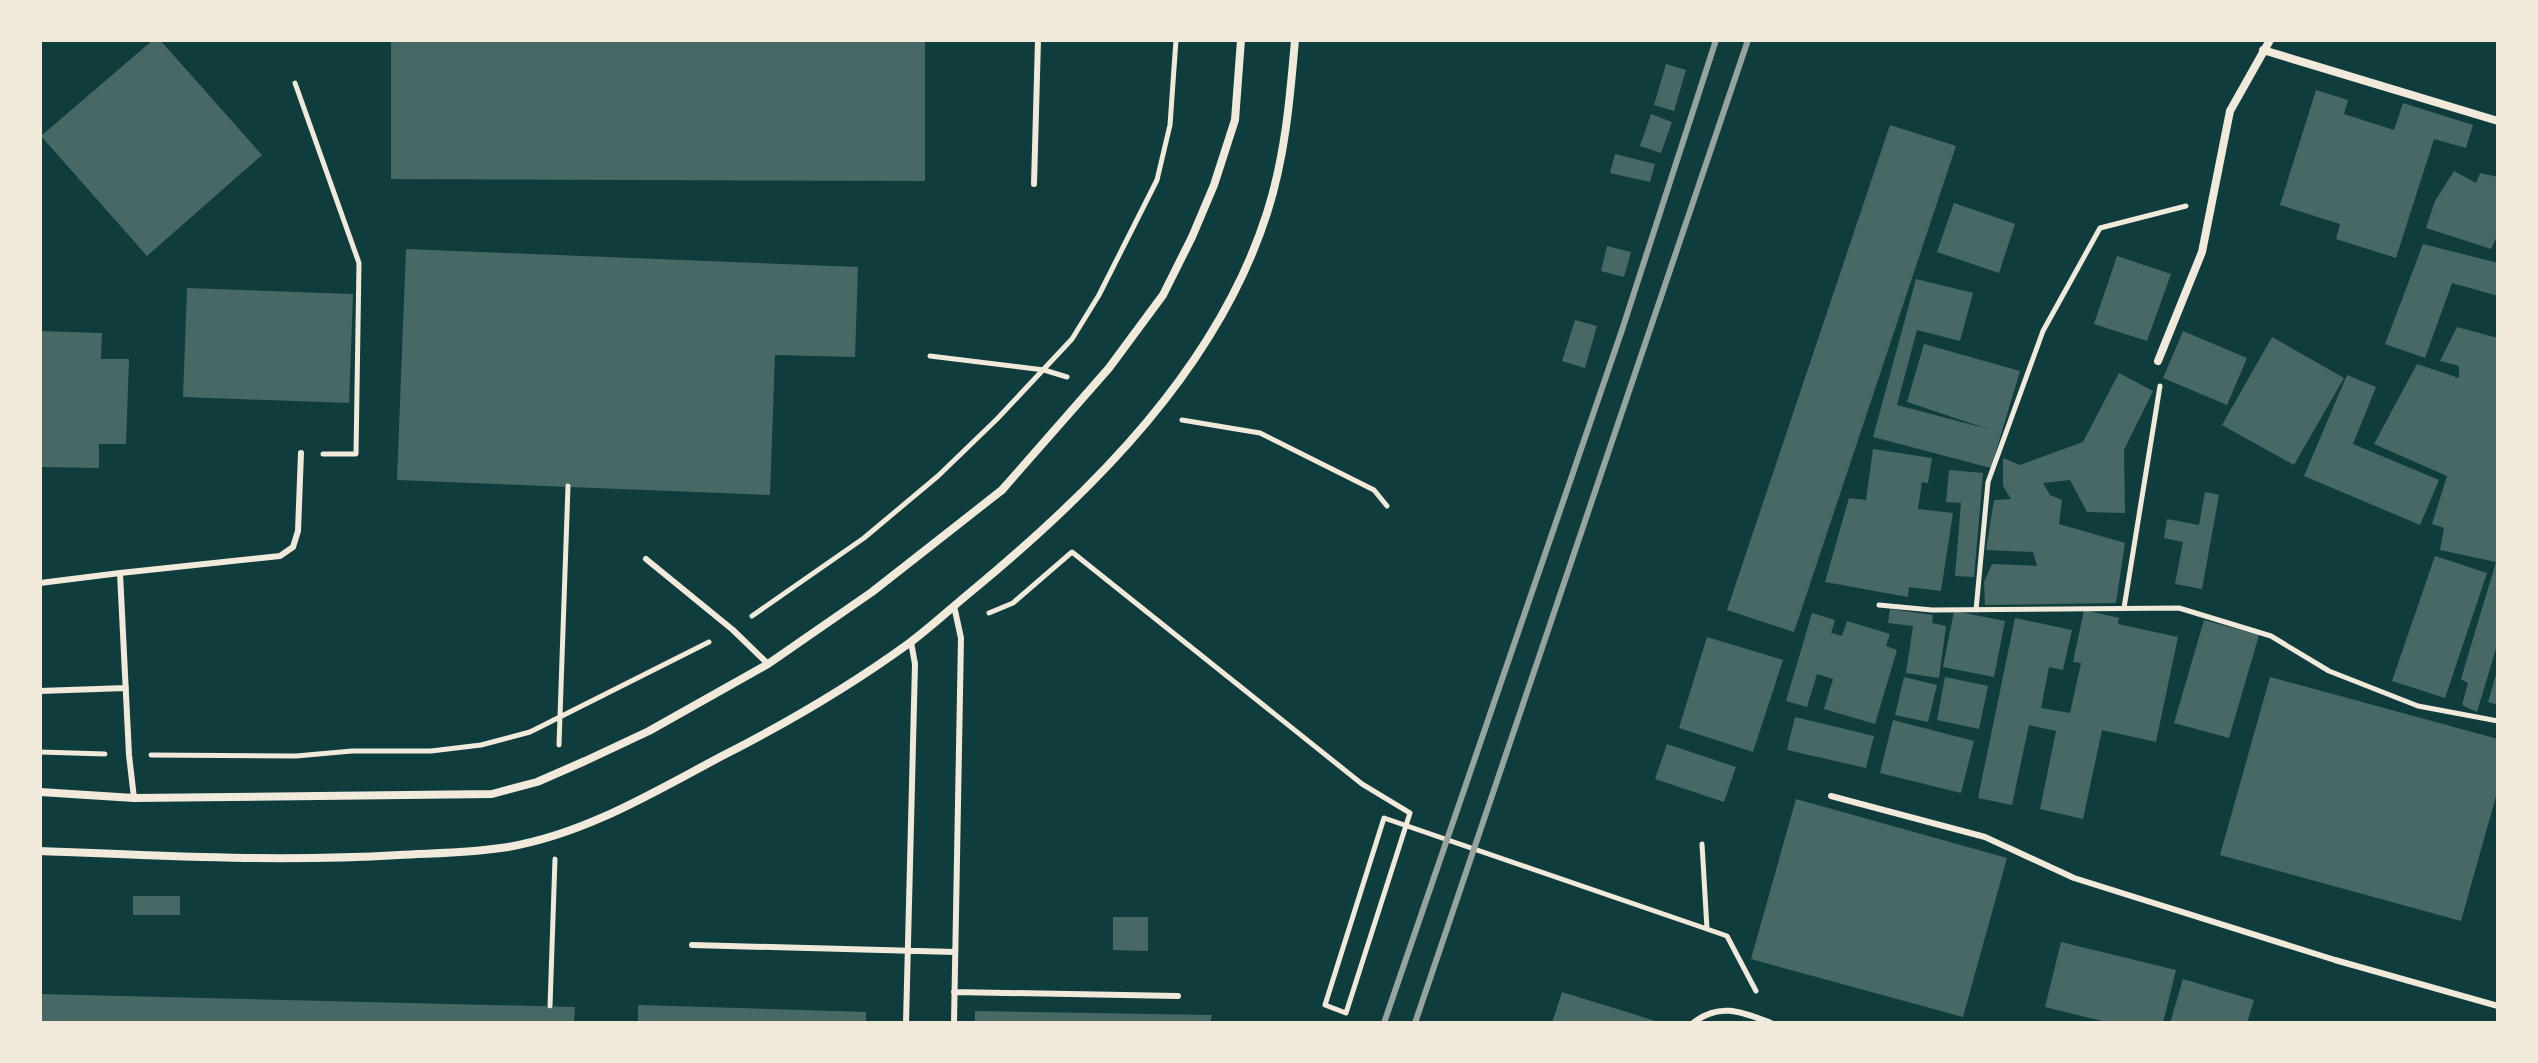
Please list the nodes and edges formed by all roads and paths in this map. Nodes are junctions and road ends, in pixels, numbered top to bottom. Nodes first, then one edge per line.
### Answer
1 (1038, 40) edge
2 (1176, 40) edge
3 (1241, 40) edge
4 (1295, 40) edge
5 (2270, 40) edge
6 (2263, 50) junction
7 (295, 83) dead end
8 (2498, 121) edge
9 (1034, 184) dead end
10 (2213, 199) junction
11 (930, 356) dead end
12 (2158, 361) joint
13 (1044, 370) junction
14 (1093, 386) junction
15 (1154, 414) junction
16 (301, 453) joint
17 (1387, 506) dead end
18 (646, 559) dead end
19 (120, 573) junction
20 (40, 583) edge
21 (1879, 605) dead end
22 (954, 606) junction
23 (2124, 608) junction
24 (1976, 610) junction
25 (733, 630) junction
26 (911, 642) junction
27 (768, 664) junction
28 (126, 688) junction
29 (40, 691) edge
30 (2498, 721) edge
31 (40, 752) edge
32 (129, 755) junction
33 (40, 792) edge
34 (1831, 796) dead end
35 (134, 798) junction
36 (1702, 844) dead end
37 (40, 851) edge
38 (1707, 929) junction
39 (692, 945) dead end
40 (908, 950) junction
41 (955, 952) junction
42 (1756, 989) dead end
43 (954, 992) junction
44 (1178, 996) dead end
45 (2498, 1006) edge
46 (906, 1023) edge
47 (954, 1023) edge
48 (1693, 1023) edge
49 (1771, 1023) edge

1 - 9 lane
2 - 13 path
3 - 14 street
4 - 15 street
5 - 6 street
6 - 8 street
6 - 10 street
7 - 16 path
10 - 12 street
10 - 24 path
11 - 13 path
12 - 23 path
13 - 14 path
13 - 25 path
14 - 27 street
15 - 17 path
15 - 22 street
16 - 19 lane
18 - 25 lane
19 - 20 lane
19 - 28 lane
21 - 24 path
22 - 26 street
22 - 38 path
22 - 41 lane
23 - 24 path
23 - 30 path
25 - 27 lane
25 - 32 path
26 - 37 street
26 - 40 lane
27 - 35 street
28 - 29 lane
28 - 32 lane
31 - 32 path
32 - 35 lane
33 - 35 street
34 - 45 lane
36 - 38 path
38 - 42 path
39 - 40 lane
40 - 41 lane
40 - 46 lane
41 - 43 lane
43 - 44 lane
43 - 47 lane
48 - 49 lane

